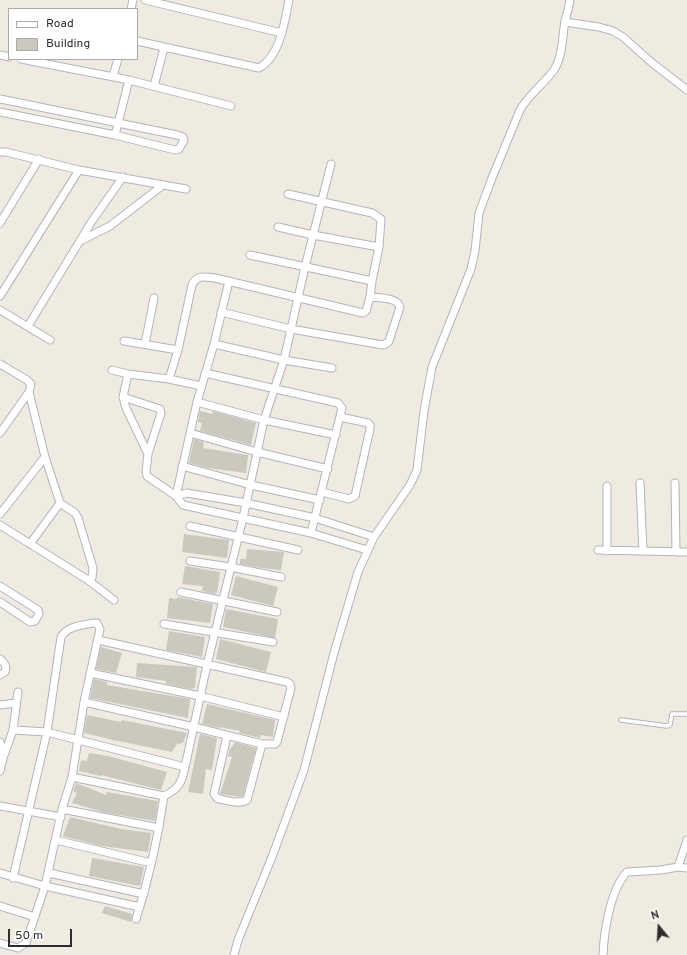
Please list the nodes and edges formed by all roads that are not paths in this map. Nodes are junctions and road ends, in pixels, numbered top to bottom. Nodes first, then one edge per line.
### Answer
1 (145, 0) edge
2 (289, 0) edge
3 (570, 0) edge
4 (565, 22) junction
5 (282, 33) junction
6 (138, 41) edge
7 (164, 48) junction
8 (26, 60) edge
9 (118, 60) edge
10 (113, 76) junction
11 (129, 80) junction
12 (154, 86) junction
13 (687, 90) edge
14 (0, 99) edge
15 (231, 106) dead end
16 (0, 112) edge
17 (118, 123) junction
18 (115, 135) junction
19 (0, 152) edge
20 (39, 159) junction
21 (331, 164) dead end
22 (79, 170) junction
23 (123, 178) junction
24 (163, 185) junction
25 (186, 190) dead end
26 (288, 194) dead end
27 (321, 202) junction
28 (0, 223) edge
29 (278, 227) dead end
30 (313, 235) junction
31 (80, 242) junction
32 (379, 247) junction
33 (250, 254) dead end
34 (305, 267) junction
35 (229, 281) junction
36 (372, 281) junction
37 (0, 296) edge
38 (298, 296) junction
39 (370, 297) junction
40 (154, 298) dead end
41 (0, 310) edge
42 (221, 312) junction
43 (28, 326) junction
44 (291, 329) junction
45 (50, 340) dead end
46 (124, 341) dead end
47 (145, 344) junction
48 (214, 344) junction
49 (178, 350) junction
50 (284, 360) junction
51 (0, 364) edge
52 (332, 368) dead end
53 (112, 370) dead end
54 (205, 373) junction
55 (128, 374) junction
56 (170, 379) junction
57 (201, 386) junction
58 (274, 388) junction
59 (29, 392) junction
60 (122, 397) junction
61 (197, 402) junction
62 (340, 417) junction
63 (264, 420) junction
64 (0, 433) edge
65 (190, 433) junction
66 (336, 435) junction
67 (257, 452) junction
68 (148, 454) junction
69 (45, 457) junction
70 (182, 466) junction
71 (328, 468) junction
72 (640, 483) dead end
73 (675, 483) dead end
74 (251, 485) junction
75 (607, 486) dead end
76 (176, 496) junction
77 (321, 496) junction
78 (60, 503) junction
79 (246, 503) junction
80 (0, 514) edge
81 (243, 518) junction
82 (315, 518) junction
83 (0, 525) edge
84 (190, 526) dead end
85 (311, 533) junction
86 (239, 537) junction
87 (374, 537) junction
88 (30, 544) junction
89 (298, 550) dead end
90 (367, 550) junction
91 (598, 550) dead end
92 (606, 551) junction
93 (643, 551) junction
94 (676, 552) junction
95 (687, 552) edge
96 (190, 561) dead end
97 (230, 567) junction
98 (281, 577) dead end
99 (88, 580) junction
100 (0, 586) edge
101 (181, 592) dead end
102 (114, 600) dead end
103 (222, 600) junction
104 (0, 602) edge
105 (277, 612) dead end
106 (164, 624) dead end
107 (214, 632) junction
108 (98, 640) junction
109 (273, 642) dead end
110 (0, 659) edge
111 (206, 664) junction
112 (90, 673) junction
113 (0, 675) edge
114 (18, 692) dead end
115 (200, 696) junction
116 (84, 702) junction
117 (16, 703) junction
118 (0, 705) edge
119 (687, 714) edge
120 (284, 717) junction
121 (621, 720) dead end
122 (194, 726) junction
123 (13, 730) junction
124 (48, 732) junction
125 (227, 736) junction
126 (77, 739) junction
127 (0, 742) edge
128 (262, 744) junction
129 (3, 758) junction
130 (185, 767) junction
131 (0, 771) edge
132 (72, 777) junction
133 (164, 796) junction
134 (0, 806) edge
135 (62, 809) junction
136 (28, 812) junction
137 (60, 817) junction
138 (159, 828) junction
139 (56, 840) junction
140 (687, 840) edge
141 (151, 863) junction
142 (678, 866) junction
143 (687, 868) edge
144 (0, 873) edge
145 (49, 873) junction
146 (13, 878) junction
147 (45, 886) junction
148 (144, 894) junction
149 (0, 906) edge
150 (140, 907) junction
151 (35, 917) junction
152 (136, 919) dead end
153 (0, 943) edge
154 (234, 955) edge
155 (603, 955) edge

1 - 5 street
2 - 5 street
3 - 4 street
4 - 13 street
4 - 87 street
5 - 7 street
6 - 7 street
7 - 12 street
8 - 10 street
9 - 10 street
10 - 11 street
11 - 12 street
11 - 17 street
12 - 15 street
14 - 17 street
16 - 18 street
17 - 18 street
17 - 18 street
19 - 20 street
20 - 22 street
20 - 28 street
21 - 27 street
22 - 23 street
22 - 37 street
23 - 24 street
23 - 31 street
24 - 25 street
24 - 31 street
26 - 27 street
27 - 30 street
27 - 32 street
29 - 30 street
30 - 32 street
30 - 34 street
31 - 43 street
32 - 36 street
33 - 34 street
34 - 36 street
34 - 38 street
35 - 38 street
35 - 42 street
35 - 49 street
36 - 39 street
38 - 39 street
38 - 44 street
39 - 44 street
40 - 47 street
41 - 43 street
42 - 44 street
42 - 48 street
43 - 45 street
44 - 50 street
46 - 47 street
47 - 49 street
48 - 50 street
48 - 54 street
49 - 56 street
50 - 52 street
50 - 58 street
51 - 59 street
53 - 55 street
54 - 57 street
54 - 58 street
55 - 56 street
55 - 60 street
56 - 57 street
57 - 61 street
58 - 62 street
58 - 63 street
59 - 64 street
59 - 69 street
60 - 68 street
60 - 68 street
61 - 63 street
61 - 65 street
62 - 66 street
62 - 77 street
63 - 66 street
63 - 67 street
65 - 67 street
65 - 70 street
66 - 71 street
67 - 71 street
67 - 74 street
68 - 76 street
69 - 78 street
69 - 80 street
70 - 74 street
70 - 76 street
71 - 77 street
72 - 93 street
73 - 94 street
74 - 77 street
74 - 79 street
75 - 92 street
76 - 79 street
76 - 81 street
77 - 82 street
78 - 88 street
78 - 99 street
79 - 81 street
79 - 82 street
81 - 85 street
81 - 86 street
82 - 85 street
82 - 87 street
83 - 88 street
84 - 86 street
85 - 90 street
86 - 89 street
86 - 97 street
87 - 90 street
88 - 99 street
90 - 154 street
91 - 92 street
92 - 93 street
93 - 94 street
94 - 95 street
96 - 97 street
97 - 98 street
97 - 103 street
99 - 102 street
100 - 104 street
101 - 103 street
103 - 105 street
103 - 107 street
106 - 107 street
107 - 109 street
107 - 111 street
108 - 111 street
108 - 112 street
108 - 124 street
110 - 113 street
111 - 115 street
111 - 120 street
112 - 115 street
112 - 116 street
114 - 117 street
115 - 120 street
115 - 122 street
116 - 122 street
116 - 126 street
117 - 118 street
117 - 123 street
119 - 121 lane
120 - 128 street
122 - 125 street
122 - 130 street
123 - 124 street
123 - 129 street
124 - 126 street
124 - 136 street
125 - 128 street
125 - 128 street
126 - 130 street
126 - 132 street
127 - 129 street
129 - 131 street
130 - 133 street
132 - 133 street
132 - 135 street
133 - 138 street
134 - 136 street
135 - 137 street
135 - 138 street
136 - 137 street
136 - 146 street
137 - 139 street
138 - 141 street
139 - 141 street
139 - 145 street
140 - 142 street
141 - 148 street
142 - 143 street
142 - 155 street
144 - 146 street
145 - 147 street
145 - 148 street
146 - 147 street
147 - 150 street
147 - 151 street
148 - 150 street
149 - 151 street
150 - 152 street
151 - 153 street

